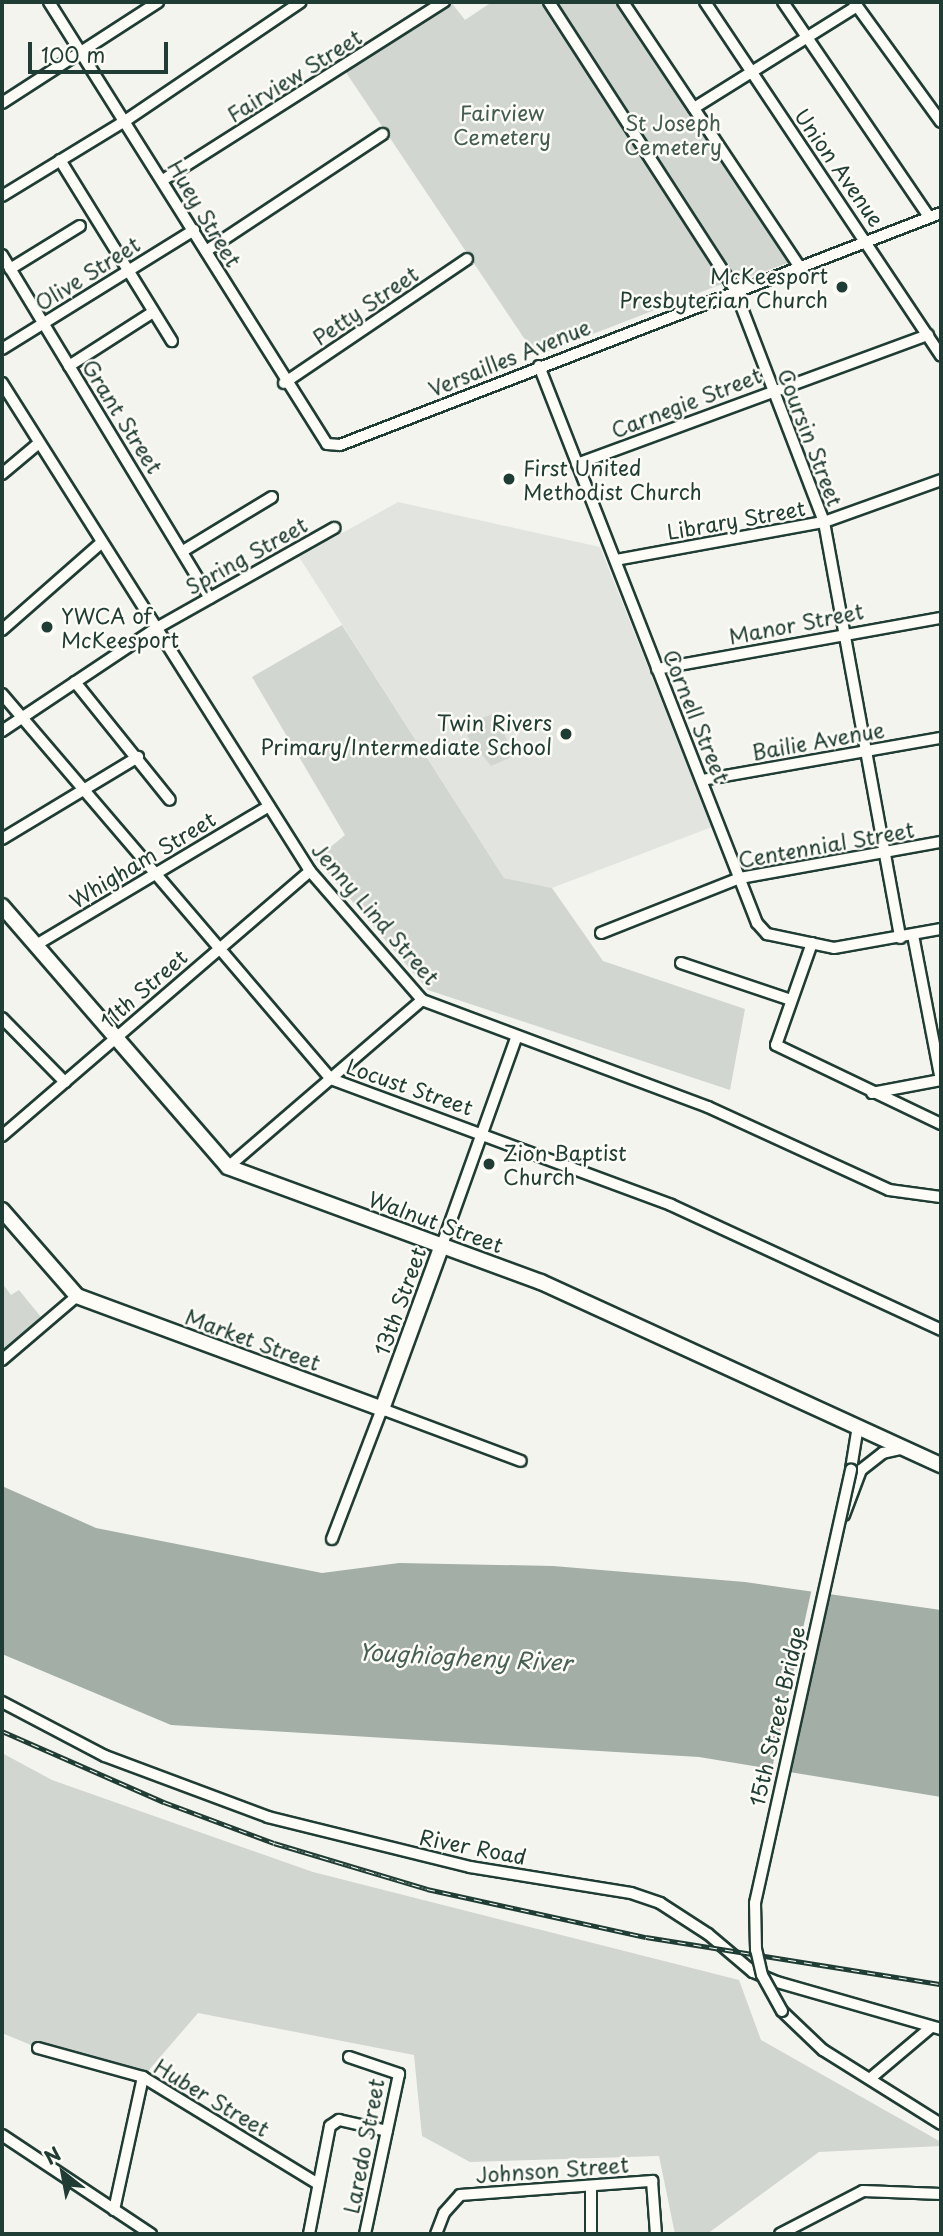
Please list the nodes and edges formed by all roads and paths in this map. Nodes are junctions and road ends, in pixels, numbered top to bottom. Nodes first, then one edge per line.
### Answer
1 (158, 2) edge
2 (301, 2) edge
3 (444, 2) edge
4 (549, 2) edge
5 (623, 2) edge
6 (705, 2) edge
7 (783, 2) edge
8 (51, 3) edge
9 (856, 4) edge
10 (808, 37) junction
11 (81, 52) junction
12 (751, 73) junction
13 (2, 103) edge
14 (694, 108) junction
15 (125, 121) junction
16 (941, 122) edge
17 (383, 134) dead end
18 (60, 160) junction
19 (163, 180) junction
20 (2, 195) edge
21 (941, 213) edge
22 (929, 217) junction
23 (80, 226) dead end
24 (194, 230) junction
25 (867, 240) junction
26 (206, 251) junction
27 (2, 255) edge
28 (467, 259) dead end
29 (799, 266) junction
30 (10, 269) junction
31 (128, 270) junction
32 (735, 290) junction
33 (153, 312) junction
34 (43, 323) junction
35 (928, 335) junction
36 (172, 341) dead end
37 (2, 349) edge
38 (941, 356) edge
39 (69, 366) junction
40 (539, 366) junction
41 (2, 383) edge
42 (285, 383) junction
43 (772, 389) junction
44 (39, 443) junction
45 (327, 444) joint
46 (578, 464) junction
47 (2, 474) edge
48 (941, 480) edge
49 (272, 497) dead end
50 (824, 522) junction
51 (334, 528) dead end
52 (101, 543) junction
53 (183, 551) junction
54 (616, 561) junction
55 (209, 598) junction
56 (941, 618) edge
57 (4, 624) edge
58 (155, 629) junction
59 (847, 631) junction
60 (657, 668) junction
61 (75, 682) junction
62 (2, 694) edge
63 (22, 717) junction
64 (2, 731) edge
65 (941, 738) edge
66 (869, 751) junction
67 (138, 757) junction
68 (702, 780) junction
69 (84, 790) junction
70 (170, 800) dead end
71 (268, 806) junction
72 (2, 839) edge
73 (941, 842) edge
74 (887, 852) junction
75 (310, 871) junction
76 (157, 872) junction
77 (740, 878) junction
78 (2, 906) edge
79 (941, 929) edge
80 (601, 933) dead end
81 (913, 935) junction
82 (900, 938) junction
83 (811, 943) junction
84 (36, 945) junction
85 (220, 948) junction
86 (681, 963) dead end
87 (422, 1000) junction
88 (791, 1000) junction
89 (2, 1018) edge
90 (517, 1036) junction
91 (114, 1037) junction
92 (331, 1079) junction
93 (941, 1080) edge
94 (65, 1082) junction
95 (872, 1093) junction
96 (941, 1124) edge
97 (483, 1132) junction
98 (2, 1136) edge
99 (228, 1167) junction
100 (941, 1196) edge
101 (2, 1210) edge
102 (442, 1245) junction
103 (77, 1296) junction
104 (941, 1330) edge
105 (2, 1360) edge
106 (382, 1409) junction
107 (858, 1426) junction
108 (905, 1448) junction
109 (521, 1461) dead end
110 (941, 1465) edge
111 (856, 1470) junction
112 (332, 1539) dead end
113 (2, 1702) edge
114 (936, 2028) edge
115 (38, 2048) dead end
116 (349, 2057) dead end
117 (143, 2077) junction
118 (872, 2077) junction
119 (941, 2124) edge
120 (387, 2131) junction
121 (2, 2135) edge
122 (318, 2184) junction
123 (591, 2186) junction
124 (941, 2194) edge
125 (114, 2210) junction
126 (151, 2234) edge
127 (309, 2234) edge
128 (365, 2234) edge
129 (436, 2234) edge
130 (591, 2234) edge
131 (656, 2234) edge
132 (779, 2234) edge

1 - 11 street
2 - 15 street
3 - 19 street, Fairview Street
4 - 32 street, Coursin Street
5 - 14 street
6 - 12 street, Union Avenue
7 - 10 street
8 - 11 street, Huey Street
9 - 10 street
9 - 16 street
10 - 12 street
10 - 22 street
11 - 13 street
11 - 15 street, Huey Street
12 - 14 street
12 - 25 street, Union Avenue
14 - 29 street
15 - 18 street
15 - 19 street, Huey Street
17 - 26 street
18 - 20 street
18 - 31 street
19 - 24 street, Huey Street
21 - 22 street, Versailles Avenue
22 - 25 street, Versailles Avenue
23 - 30 street
24 - 26 street, Huey Street
24 - 31 street, Olive Street
25 - 29 street, Versailles Avenue
25 - 35 street, Union Avenue
26 - 42 street, Huey Street
27 - 30 street, Grant Street
28 - 42 street, Petty Street
29 - 32 street, Versailles Avenue
30 - 34 street, Grant Street
31 - 33 street
31 - 34 street, Olive Street
32 - 40 street, Versailles Avenue
32 - 43 street, Coursin Street
33 - 36 street
33 - 39 street
34 - 37 street, Olive Street
34 - 39 street, Grant Street
35 - 38 street, Union Avenue
35 - 43 street, Carnegie Street
39 - 53 street, Grant Street
40 - 45 street, Versailles Avenue
40 - 46 street, Cornell Street
41 - 44 street, Jenny Lind Street
42 - 45 street, Huey Street
43 - 46 street, Carnegie Street
43 - 50 street, Coursin Street
44 - 47 street
44 - 52 street, Jenny Lind Street
46 - 54 street, Cornell Street
48 - 50 street, Library Street
49 - 53 street
50 - 54 street, Library Street
50 - 59 street, Coursin Street
51 - 55 street, Spring Street
52 - 57 street
52 - 58 street, Jenny Lind Street
53 - 55 street, Grant Street
54 - 60 street, Cornell Street
55 - 58 street, Spring Street
56 - 59 street, Manor Street
58 - 61 street, Spring Street
58 - 71 street, Jenny Lind Street
59 - 60 street, Manor Street
59 - 66 street, Coursin Street
60 - 68 street, Cornell Street
61 - 63 street, Spring Street
61 - 67 street
62 - 63 street, Locust Street
63 - 64 street, Spring Street
63 - 69 street, Locust Street
65 - 66 street, Bailie Avenue
66 - 68 street, Bailie Avenue
66 - 74 street, Coursin Street
67 - 69 street
67 - 70 street
68 - 77 street, Cornell Street
69 - 72 street
69 - 76 street, Locust Street
71 - 75 street, Jenny Lind Street
71 - 76 street, Whigham Street
73 - 74 street, Centennial Street
74 - 77 street, Centennial Street
74 - 82 street, Coursin Street
75 - 85 street, 11th Street
75 - 87 street, Jenny Lind Street
76 - 84 street, Whigham Street
76 - 85 street, Locust Street
77 - 80 street, Centennial Street
77 - 83 street, Cornell Street
78 - 84 main road, Walnut Street
79 - 81 street
81 - 82 street
81 - 93 street
82 - 83 street
83 - 88 street
84 - 91 main road, Walnut Street
85 - 91 street, 11th Street
85 - 92 street, Locust Street
86 - 88 street
87 - 90 street, Jenny Lind Street
87 - 92 street
88 - 95 street
89 - 94 street
90 - 97 street, 13th Street
90 - 100 street, Jenny Lind Street
91 - 94 street, 11th Street
91 - 99 main road, Walnut Street
92 - 97 street, Locust Street
92 - 99 street
93 - 95 street
94 - 98 street, 11th Street
95 - 96 street
97 - 102 street, 13th Street
97 - 104 street, Locust Street
99 - 102 main road, Walnut Street
101 - 103 main road, Market Street
102 - 106 main road, 13th Street
102 - 107 main road, Walnut Street
103 - 105 street
103 - 106 main road, Market Street
106 - 109 street, Market Street
106 - 112 street, 13th Street
107 - 108 main road, Walnut Street
107 - 111 street, 15th Street Bridge
108 - 110 main road, Walnut Street
108 - 111 street
111 - 118 street, 15th Street Bridge, bridge
113 - 114 street, River Road
114 - 118 street
115 - 117 street, Huber Street
116 - 120 street, Laredo Street
117 - 122 street, Huber Street
117 - 125 street
118 - 119 street, 15th Street Bridge
120 - 122 street
120 - 128 street, Laredo Street
121 - 125 street
122 - 127 street
123 - 129 street, Johnson Street
123 - 130 street
123 - 131 street, Johnson Street
124 - 132 street
125 - 126 street

